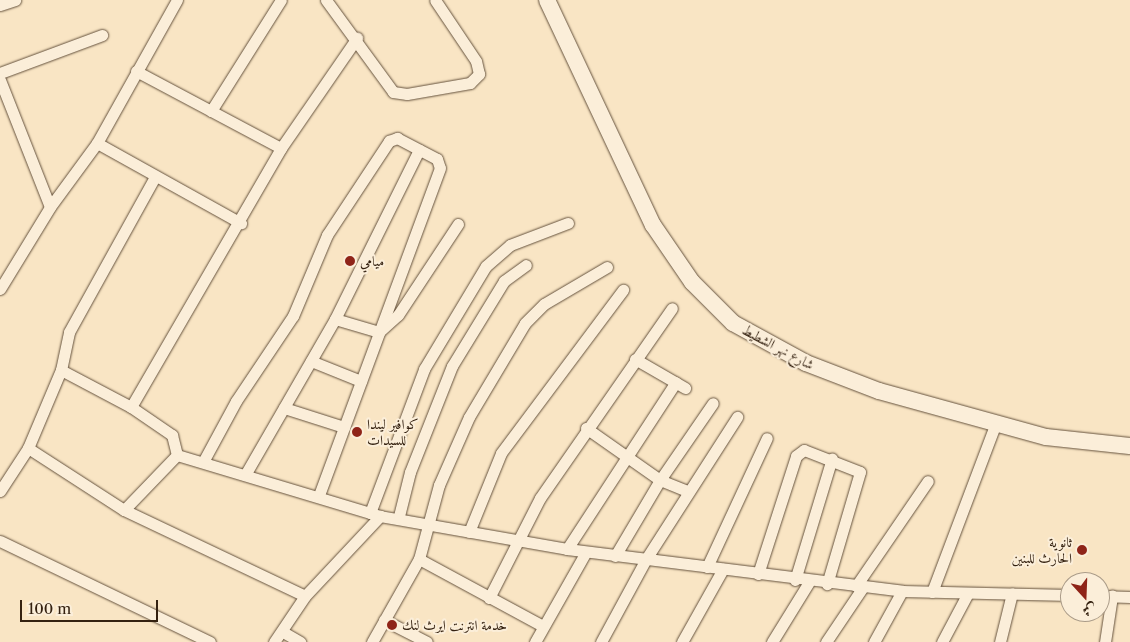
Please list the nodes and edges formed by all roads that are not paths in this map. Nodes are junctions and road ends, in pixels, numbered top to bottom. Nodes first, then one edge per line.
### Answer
1 (15, 0) edge
2 (177, 0) edge
3 (281, 0) edge
4 (326, 0) edge
5 (435, 0) edge
6 (547, 0) edge
7 (0, 5) edge
8 (102, 35) dead end
9 (357, 38) junction
10 (136, 71) junction
11 (0, 73) edge
12 (0, 80) edge
13 (211, 111) junction
14 (97, 143) junction
15 (281, 148) junction
16 (419, 150) junction
17 (155, 177) junction
18 (50, 207) junction
19 (241, 223) junction
20 (568, 223) dead end
21 (458, 224) dead end
22 (526, 264) dead end
23 (607, 267) dead end
24 (0, 289) edge
25 (623, 290) dead end
26 (672, 308) dead end
27 (335, 319) junction
28 (379, 332) junction
29 (635, 359) junction
30 (311, 361) junction
31 (61, 370) junction
32 (361, 381) junction
33 (713, 402) dead end
34 (131, 408) junction
35 (284, 408) junction
36 (736, 417) dead end
37 (996, 423) junction
38 (344, 427) junction
39 (586, 428) junction
40 (767, 438) dead end
41 (1130, 446) edge
42 (28, 448) junction
43 (177, 454) junction
44 (627, 458) junction
45 (832, 458) junction
46 (202, 462) junction
47 (245, 475) junction
48 (660, 480) junction
49 (928, 481) dead end
50 (0, 491) edge
51 (687, 491) junction
52 (320, 495) junction
53 (124, 510) junction
54 (375, 514) junction
55 (399, 516) junction
56 (430, 525) junction
57 (469, 532) junction
58 (0, 540) edge
59 (517, 541) junction
60 (567, 549) junction
61 (586, 552) junction
62 (615, 556) junction
63 (419, 559) junction
64 (646, 559) junction
65 (707, 567) junction
66 (723, 569) junction
67 (758, 574) junction
68 (795, 580) junction
69 (809, 582) junction
70 (827, 584) junction
71 (859, 587) junction
72 (902, 591) junction
73 (932, 592) junction
74 (968, 593) junction
75 (1012, 594) junction
76 (1060, 595) edge
77 (305, 596) junction
78 (1112, 596) joint
79 (1130, 597) edge
80 (489, 598) junction
81 (384, 620) junction
82 (543, 626) junction
83 (283, 632) junction
84 (687, 640) edge
85 (210, 642) edge
86 (274, 642) edge
87 (300, 642) edge
88 (372, 642) edge
89 (427, 642) edge
90 (535, 642) edge
91 (601, 642) edge
92 (772, 642) edge
93 (826, 642) edge
94 (874, 642) edge
95 (942, 642) edge
96 (1000, 642) edge
97 (1105, 642) edge

1 - 7 street
2 - 10 street
3 - 13 street
4 - 9 street
5 - 9 street
6 - 37 main road, شارع نهر الشطيط
8 - 11 street
9 - 15 street
10 - 13 street
10 - 14 street
12 - 18 street
13 - 15 street
14 - 17 street
14 - 18 street
15 - 19 street
16 - 27 street
16 - 28 street
16 - 46 street
17 - 19 street
17 - 31 street
18 - 24 street
19 - 34 street
20 - 54 street
21 - 28 street
22 - 55 street
23 - 56 street
25 - 57 street
26 - 29 street
27 - 28 street
27 - 30 street
28 - 32 street
29 - 39 street
29 - 44 street
30 - 32 street
30 - 35 street
31 - 34 street
31 - 42 street
32 - 38 street
33 - 48 street
34 - 43 street
35 - 38 street
35 - 47 street
36 - 51 street
37 - 41 main road, شارع نهر الشطيط
37 - 73 street
38 - 52 street
39 - 44 street
39 - 59 street
40 - 65 street
42 - 50 street
42 - 53 street
43 - 46 street
43 - 53 street
44 - 48 street
44 - 60 street
45 - 67 street
45 - 68 street
45 - 70 street
46 - 47 street
47 - 52 street
48 - 51 street
48 - 62 street
49 - 71 street
51 - 64 street
52 - 54 street
53 - 77 street
54 - 55 street
54 - 77 street
55 - 56 street
56 - 57 street
56 - 63 street
57 - 59 street
58 - 85 street
59 - 60 street
59 - 80 street
60 - 61 street
61 - 62 street
61 - 82 street
62 - 64 street
63 - 80 street
63 - 81 street
64 - 65 street
64 - 91 street
65 - 66 street
66 - 67 street
66 - 84 street
67 - 68 street
68 - 69 street
69 - 70 street
69 - 92 street
70 - 71 street
71 - 72 street
71 - 93 street
72 - 73 street
72 - 94 street
73 - 74 street
74 - 75 street
74 - 95 street
75 - 76 street
75 - 96 street
77 - 83 street
78 - 79 street
78 - 97 street
80 - 82 street
81 - 88 street
81 - 89 street
82 - 90 street
83 - 86 street
83 - 87 street

